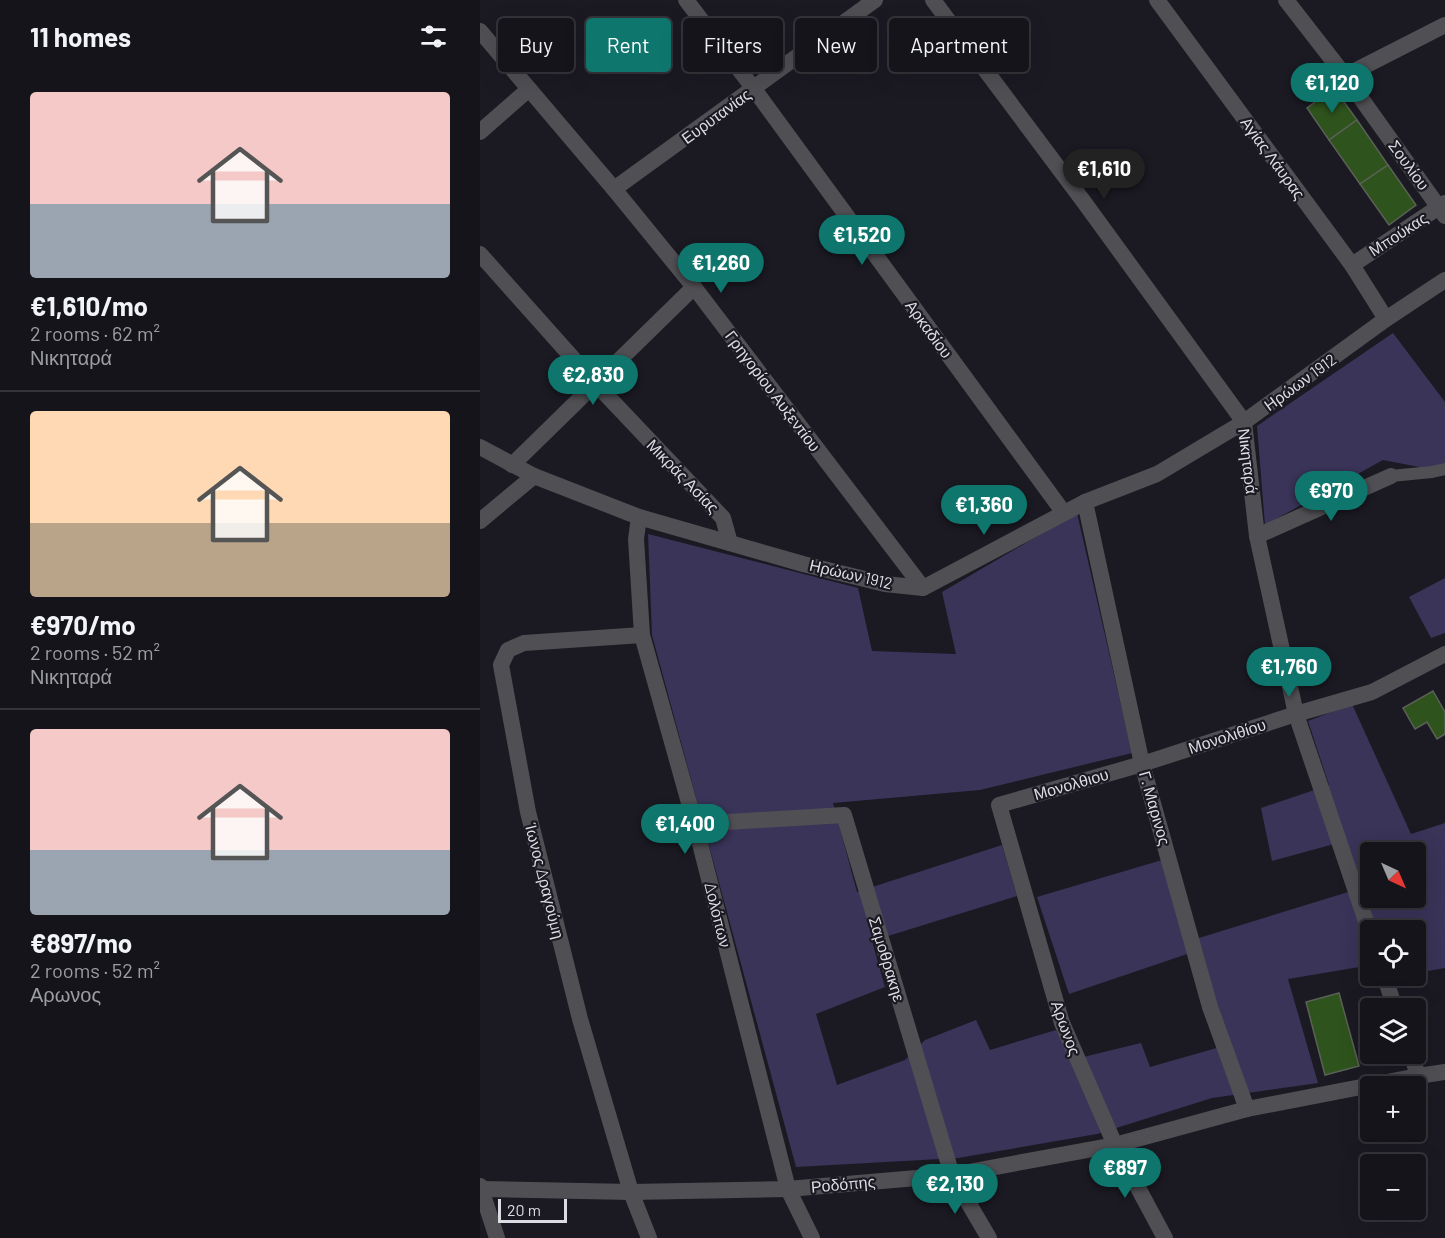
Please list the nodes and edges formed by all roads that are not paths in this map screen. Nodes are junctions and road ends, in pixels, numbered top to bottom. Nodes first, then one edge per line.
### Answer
1 (686, 0) edge
2 (875, 0) edge
3 (933, 0) edge
4 (1157, 0) edge
5 (1286, 0) edge
6 (1445, 25) edge
7 (480, 31) edge
8 (1345, 76) junction
9 (530, 89) junction
10 (754, 89) junction
11 (480, 132) edge
12 (614, 189) junction
13 (1443, 209) edge
14 (480, 254) edge
15 (1352, 265) junction
16 (1445, 279) edge
17 (694, 287) junction
18 (1386, 319) junction
19 (595, 383) junction
20 (1244, 422) junction
21 (480, 447) edge
22 (512, 465) junction
23 (1445, 469) edge
24 (534, 476) junction
25 (1391, 476) joint
26 (1085, 502) junction
27 (1064, 513) junction
28 (639, 517) junction
29 (480, 521) edge
30 (1257, 536) junction
31 (730, 543) junction
32 (923, 588) junction
33 (642, 635) junction
34 (1445, 654) edge
35 (1296, 714) junction
36 (1142, 764) junction
37 (999, 805) joint
38 (695, 824) junction
39 (1366, 920) edge
40 (1414, 1064) edge
41 (1445, 1072) edge
42 (1418, 1076) joint
43 (1360, 1087) edge
44 (1247, 1108) junction
45 (1115, 1145) junction
46 (952, 1175) junction
47 (481, 1188) edge
48 (788, 1189) junction
49 (631, 1192) junction
50 (497, 1238) edge
51 (649, 1238) edge
52 (812, 1238) edge
53 (989, 1238) edge
54 (1165, 1238) edge

1 - 10 street, Αρκαδίου
2 - 10 street, Ευρυτανίας
3 - 20 street, Νικηταρά
4 - 15 street, Αγίας Λάυρας
5 - 8 street, Σουλίου
6 - 8 street
7 - 9 street, Γρηγορίου Αυξεντίου
8 - 13 street, Σουλίου
9 - 11 street
9 - 12 street, Γρηγορίου Αυξεντίου
10 - 12 street, Ευρυτανίας
10 - 27 street, Αρκαδίου
12 - 17 street, Γρηγορίου Αυξεντίου
13 - 15 street, Μπούκας
14 - 19 street, Μικράς Ασίας
15 - 18 street, Αγίας Λάυρας
16 - 18 street, Ηρώων 1912
17 - 19 street
17 - 32 street, Γρηγορίου Αυξεντίου
18 - 20 street, Ηρώων 1912
19 - 22 street
19 - 31 street, Μικράς Ασίας
20 - 26 street, Ηρώων 1912
20 - 30 street, Νικηταρά
21 - 22 street, Ηρώων 1912
22 - 24 street, Ηρώων 1912
23 - 25 lane
24 - 28 street, Ηρώων 1912
24 - 29 street
25 - 30 street
26 - 27 street, Ηρώων 1912
26 - 36 street, Γ. Μαρινος
27 - 32 street, Ηρώων 1912
28 - 31 street, Ηρώων 1912
28 - 33 street, Δολόπων
30 - 35 street, Νικηταρά
31 - 32 street, Ηρώων 1912
33 - 38 street, Δολόπων
33 - 49 street, Ίωνος Δραγούμη
34 - 35 street, Μονολιθίου
35 - 36 street, Μονολιθίου
35 - 39 street, Νικηταρά
36 - 37 street, Μονολθιου
36 - 44 street, Γ. Μαρινος
37 - 45 street, Αρωνος
38 - 46 street, Σαμοθρακηε
38 - 48 street, Δολόπων
40 - 42 street
41 - 42 street, Ροδόπης
43 - 44 street, Ροδόπης
44 - 45 street, Ροδόπης
45 - 46 street, Ροδόπης
45 - 54 street, Αρωνος
46 - 48 street, Ροδόπης
46 - 53 street, Σαμοθρακηε
47 - 49 street, Ροδόπης
47 - 50 street
48 - 49 street, Ροδόπης
48 - 52 street, Δολόπων
49 - 51 street, Ίωνος Δραγούμη

